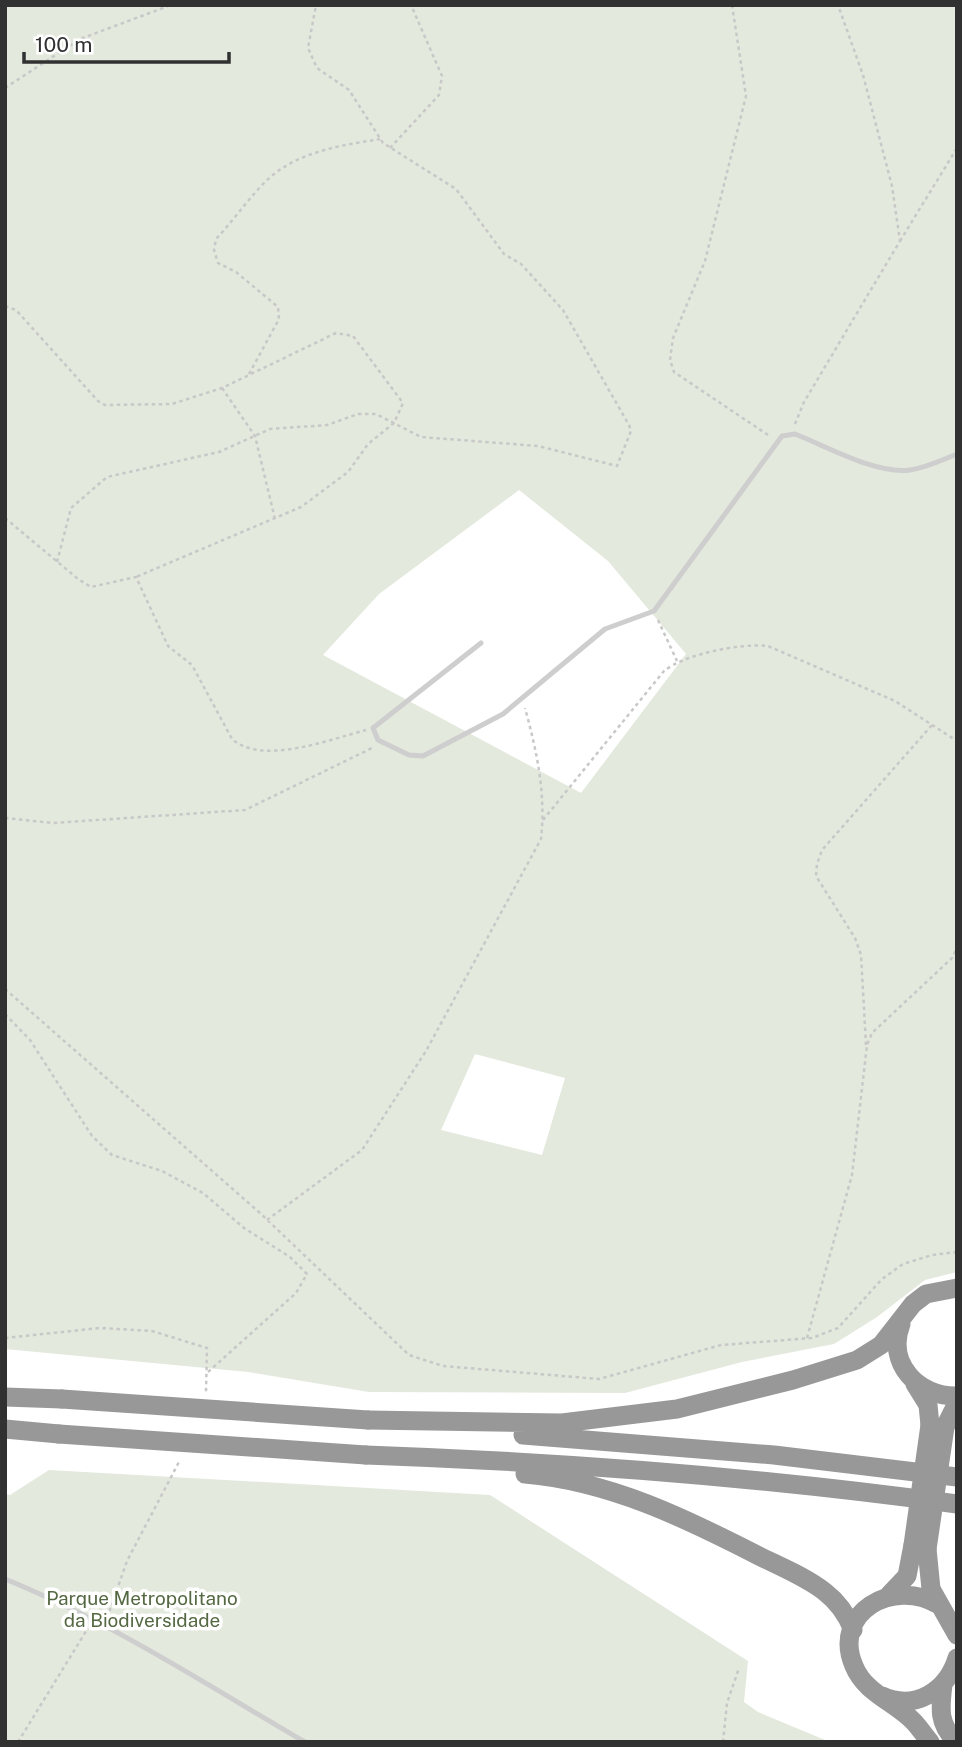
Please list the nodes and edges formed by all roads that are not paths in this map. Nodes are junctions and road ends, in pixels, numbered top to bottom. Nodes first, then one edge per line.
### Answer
1 (957, 454) edge
2 (481, 643) dead end
3 (957, 1288) edge
4 (904, 1316) junction
5 (906, 1373) junction
6 (957, 1396) edge
7 (5, 1397) edge
8 (957, 1403) edge
9 (368, 1420) junction
10 (938, 1426) junction
11 (5, 1429) edge
12 (366, 1455) junction
13 (957, 1477) edge
14 (957, 1504) edge
15 (920, 1547) junction
16 (5, 1579) edge
17 (889, 1595) junction
18 (939, 1605) junction
19 (853, 1630) junction
20 (957, 1635) edge
21 (957, 1658) edge
22 (943, 1685) junction
23 (872, 1690) junction
24 (305, 1742) edge
25 (930, 1742) edge
26 (957, 1742) edge

1 - 2 lane
3 - 4 highway
4 - 5 highway
4 - 9 highway
5 - 6 highway
5 - 10 highway
7 - 9 highway, bridge
8 - 10 highway
9 - 13 highway
10 - 15 highway, bridge
11 - 12 highway, bridge
12 - 14 highway
12 - 19 highway
15 - 17 highway
15 - 18 highway
16 - 24 lane
17 - 18 highway
17 - 19 highway
18 - 20 highway
19 - 23 highway
21 - 22 highway
22 - 23 highway
22 - 26 highway
23 - 25 highway

